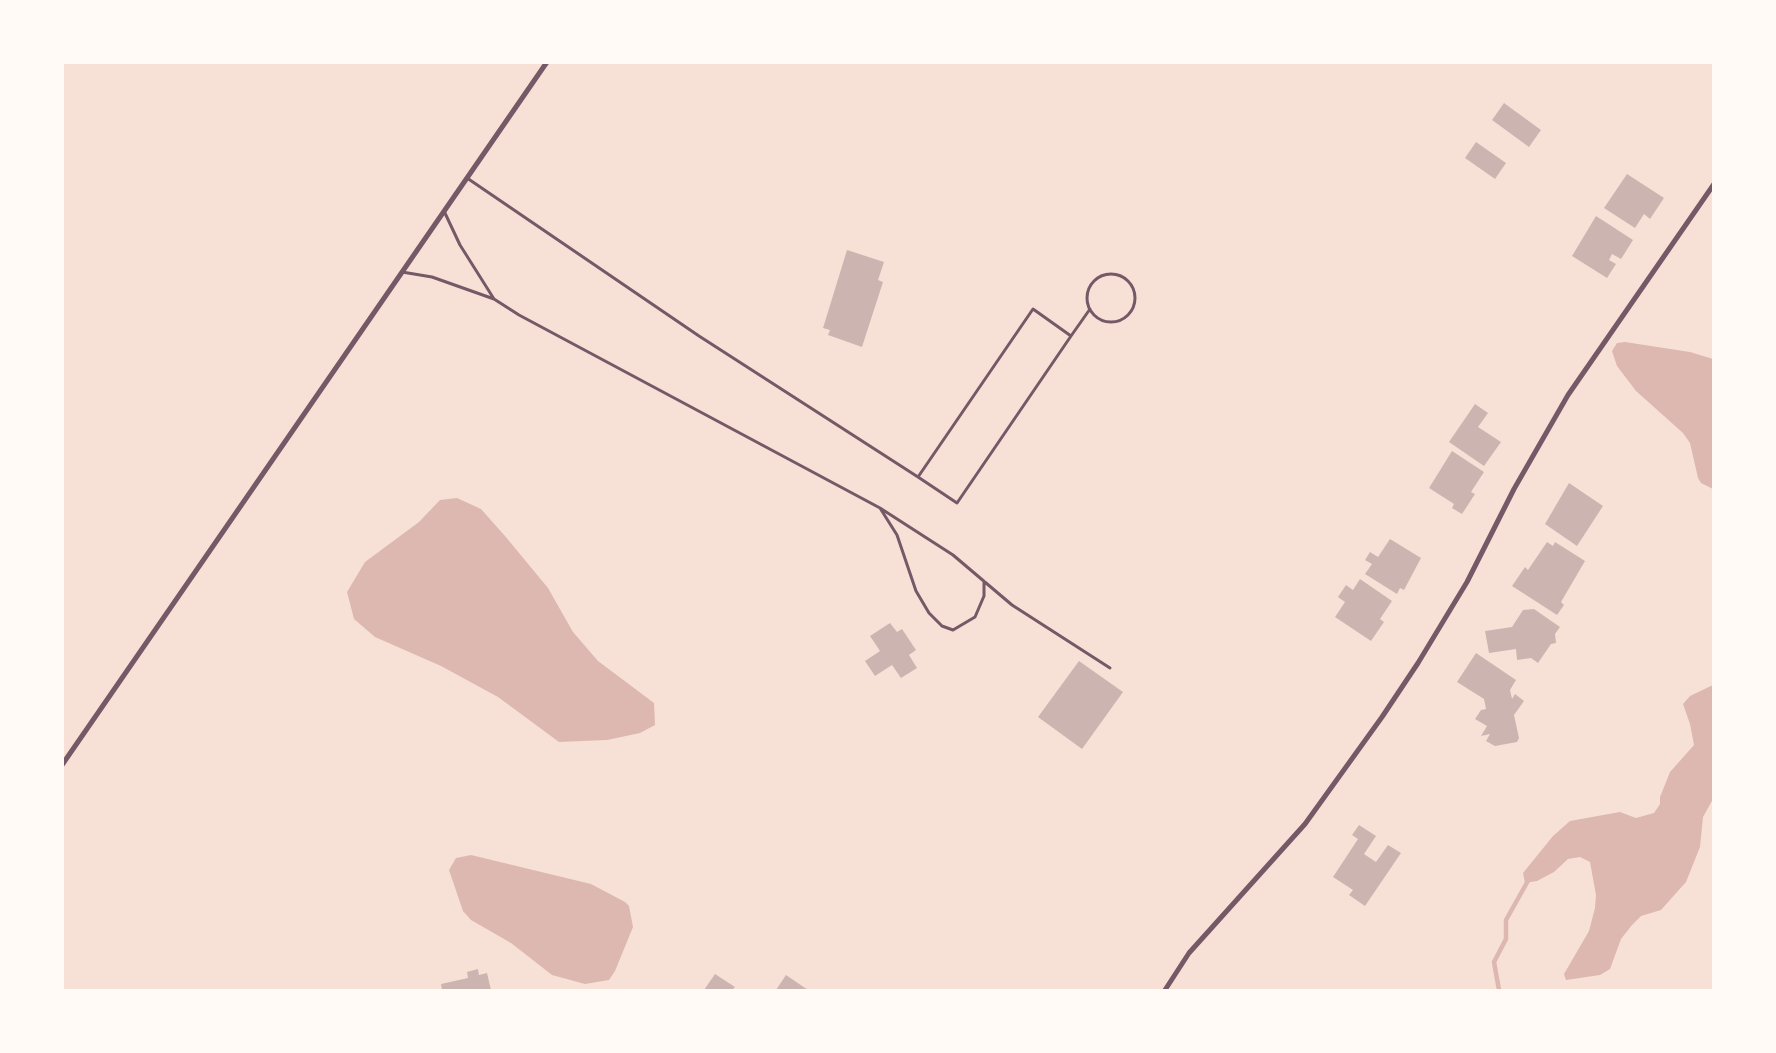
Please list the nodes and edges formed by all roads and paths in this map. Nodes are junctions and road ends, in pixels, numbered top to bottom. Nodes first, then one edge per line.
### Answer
1 (547, 62) edge
2 (466, 178) junction
3 (1714, 184) edge
4 (444, 210) junction
5 (402, 272) junction
6 (494, 299) junction
7 (1090, 309) junction
8 (1071, 336) junction
9 (918, 477) junction
10 (880, 508) junction
11 (984, 581) junction
12 (1110, 668) dead end
13 (62, 765) edge
14 (1166, 990) edge

1 - 2 street
2 - 4 street
2 - 9 lane
3 - 14 street
4 - 5 street
4 - 6 lane
5 - 6 lane
5 - 13 street
6 - 10 lane
7 - 7 lane
7 - 8 lane
8 - 9 lane
8 - 9 lane
10 - 11 lane
10 - 11 lane
11 - 12 lane

